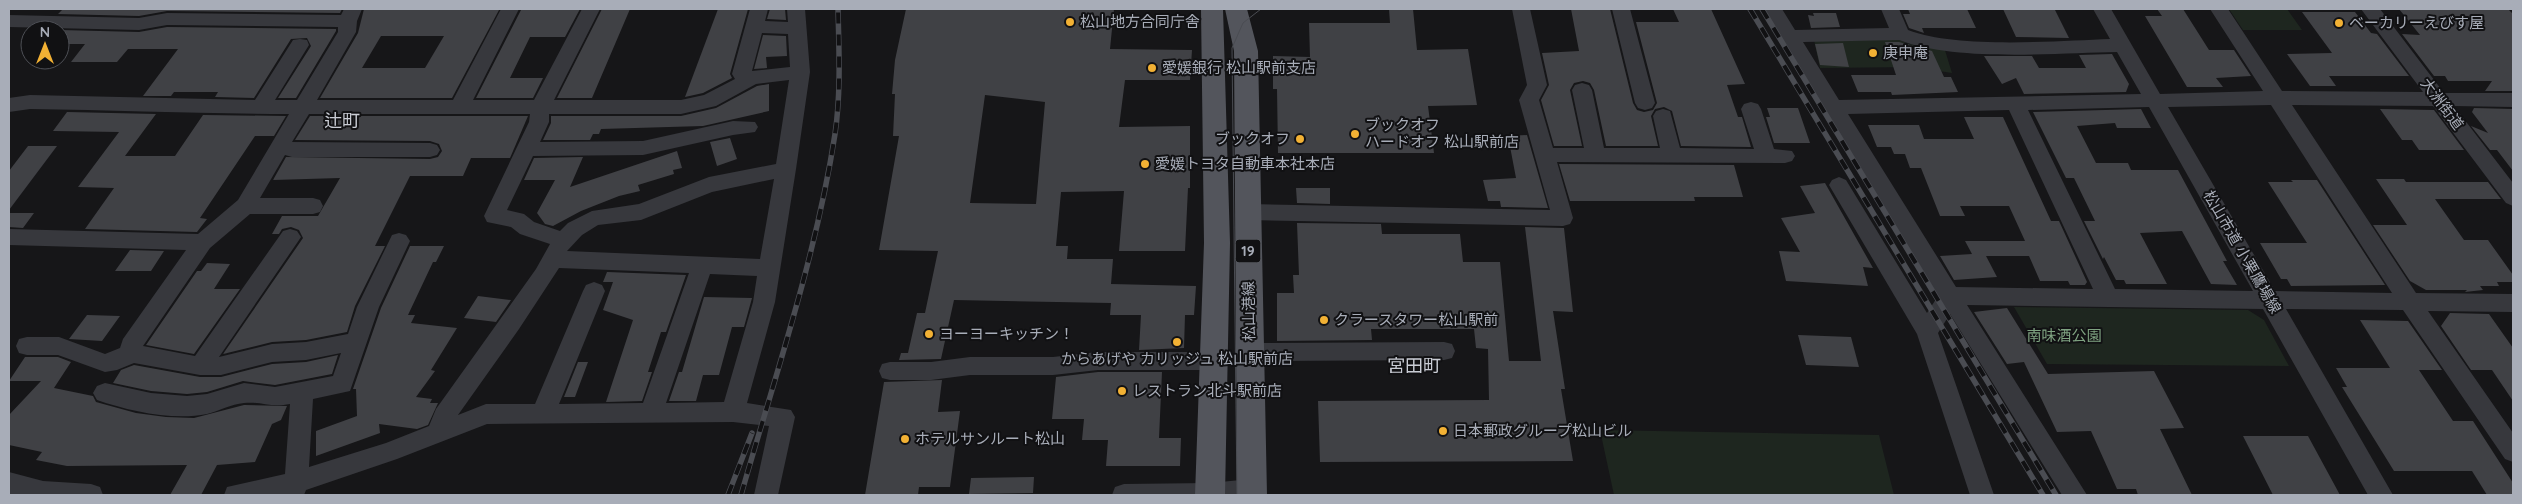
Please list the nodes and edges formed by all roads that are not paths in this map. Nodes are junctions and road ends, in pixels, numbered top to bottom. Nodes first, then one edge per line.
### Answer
1 (510, 9) edge
2 (591, 9) edge
3 (759, 9) edge
4 (1212, 9) edge
5 (1236, 9) edge
6 (1521, 9) edge
7 (1621, 9) edge
8 (1773, 9) edge
9 (1890, 9) edge
10 (2102, 9) edge
11 (2219, 9) edge
12 (2370, 9) edge
13 (172, 14) edge
14 (350, 15) edge
15 (793, 18) edge
16 (9, 21) edge
17 (755, 27) junction
18 (1901, 34) junction
19 (1791, 36) junction
20 (299, 45) dead end
21 (2124, 45) junction
22 (800, 72) junction
23 (745, 81) junction
24 (1582, 90) dead end
25 (2277, 98) junction
26 (2154, 100) junction
27 (2439, 100) junction
28 (2513, 100) edge
29 (1645, 103) dead end
30 (2015, 103) junction
31 (11, 107) edge
32 (261, 107) junction
33 (303, 107) junction
34 (1835, 107) junction
35 (459, 108) junction
36 (540, 108) junction
37 (1751, 109) dead end
38 (1663, 116) dead end
39 (738, 123) dead end
40 (280, 145) junction
41 (526, 149) junction
42 (430, 150) dead end
43 (1545, 155) junction
44 (1596, 156) junction
45 (1672, 156) junction
46 (786, 170) junction
47 (1839, 185) dead end
48 (2513, 198) edge
49 (245, 206) junction
50 (313, 206) dead end
51 (1248, 212) junction
52 (9, 237) edge
53 (290, 237) dead end
54 (563, 240) junction
55 (399, 241) dead end
56 (203, 242) junction
57 (552, 259) junction
58 (703, 264) junction
59 (769, 268) junction
60 (594, 291) dead end
61 (1950, 296) junction
62 (2108, 297) junction
63 (2270, 299) junction
64 (2410, 301) junction
65 (2513, 303) edge
66 (1927, 332) junction
67 (357, 341) junction
68 (27, 346) dead end
69 (1444, 351) dead end
70 (1250, 352) junction
71 (132, 353) junction
72 (1215, 361) junction
73 (200, 366) junction
74 (890, 371) dead end
75 (302, 392) junction
76 (105, 393) dead end
77 (650, 412) junction
78 (733, 412) junction
79 (543, 413) junction
80 (443, 431) junction
81 (2513, 452) edge
82 (9, 483) edge
83 (293, 488) edge
84 (1252, 493) edge
85 (91, 495) edge
86 (236, 495) edge
87 (766, 495) edge
88 (1124, 495) edge
89 (1210, 495) edge
90 (1982, 495) edge
91 (2076, 495) edge
92 (2381, 495) edge

1 - 35 street
2 - 36 street
3 - 17 street
4 - 72 main road, 19
5 - 51 main road, 松山港線 / 19
6 - 43 street
7 - 29 street
8 - 19 street
9 - 18 street
10 - 21 street, 松山市道 小栗鷹場線
11 - 25 street
12 - 27 street, 大洲街道
13 - 14 street
13 - 16 street
14 - 33 street
15 - 17 street
15 - 22 street
17 - 23 street
18 - 19 street
18 - 21 street
19 - 34 street
20 - 32 street
21 - 26 street, 松山市道 小栗鷹場線
22 - 23 street
22 - 46 street
23 - 36 street
24 - 44 street
25 - 26 street
25 - 27 street
25 - 64 street
26 - 30 street
26 - 63 street, 松山市道 小栗鷹場線
27 - 28 street
27 - 48 street, 大洲街道
30 - 34 street
30 - 62 street
31 - 32 street
32 - 33 street
33 - 35 street
33 - 40 street
34 - 61 street
35 - 36 street
36 - 41 street
37 - 45 street
38 - 45 street
39 - 41 street
40 - 42 street
40 - 49 street
41 - 54 street
43 - 44 street
43 - 51 street
44 - 45 street
46 - 54 street
46 - 59 street
47 - 66 street
49 - 50 street
49 - 56 street
51 - 70 main road, 松山港線 / 19
52 - 56 street
53 - 73 street
54 - 57 street
55 - 67 street
56 - 71 street
57 - 58 street
57 - 80 street
58 - 59 street
58 - 77 street
59 - 78 street
60 - 79 street
61 - 62 street
61 - 66 street
61 - 91 street
62 - 63 street
63 - 64 street
63 - 92 street, 松山市道 小栗鷹場線
64 - 65 street
64 - 81 street
66 - 90 street
67 - 73 street
67 - 75 street
68 - 71 street
69 - 70 street
70 - 84 main road, 松山港線 / 19
71 - 73 street
72 - 74 street
72 - 89 main road, 19
75 - 76 street
75 - 83 street
77 - 78 street
77 - 79 street
78 - 87 street
79 - 80 street
80 - 83 street
82 - 85 street
83 - 86 street
84 - 89 street
88 - 89 street

